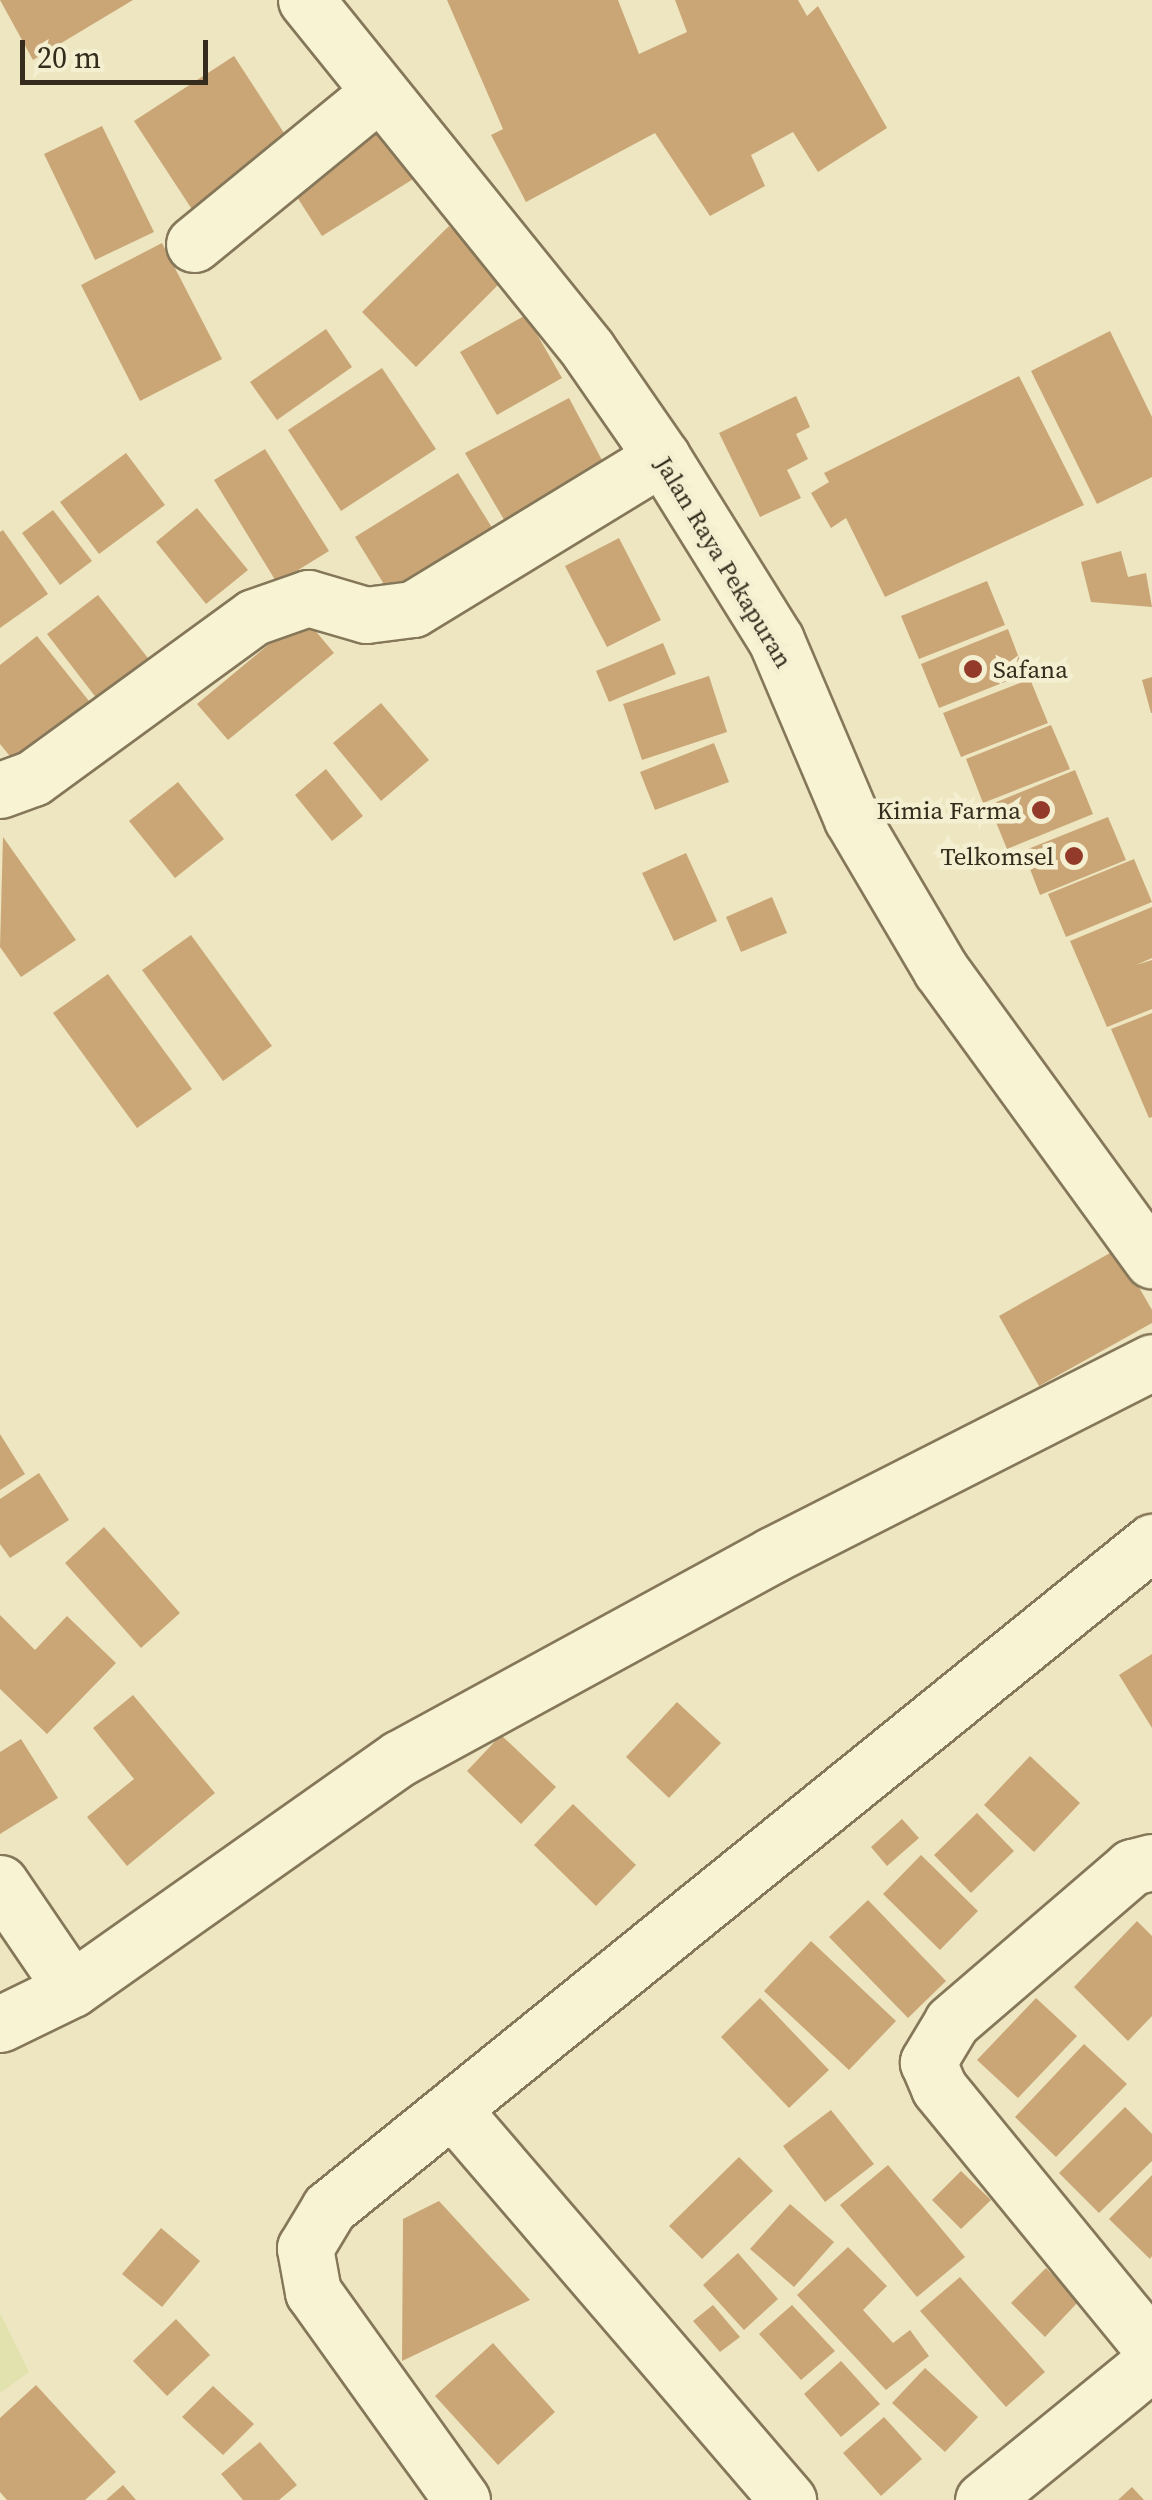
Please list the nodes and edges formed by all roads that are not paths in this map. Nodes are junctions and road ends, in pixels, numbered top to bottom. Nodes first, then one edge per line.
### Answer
1 (306, 0) edge
2 (380, 92) junction
3 (194, 244) dead end
4 (662, 458) junction
5 (0, 790) edge
6 (1147, 1242) edge
7 (1152, 1362) edge
8 (1152, 1542) edge
9 (1152, 1862) edge
10 (0, 1883) edge
11 (72, 1989) junction
12 (0, 2024) edge
13 (452, 2109) junction
14 (1152, 2348) edge
15 (1152, 2362) edge
16 (462, 2500) edge
17 (788, 2500) edge
18 (983, 2500) edge

1 - 2 street, Jalan Raya Pekapuran
2 - 3 street
2 - 4 street, Jalan Raya Pekapuran
4 - 5 street
4 - 6 street, Jalan Raya Pekapuran
7 - 11 street
8 - 13 street
9 - 14 street
10 - 11 street
11 - 12 street
13 - 16 street
13 - 17 street
15 - 18 street

